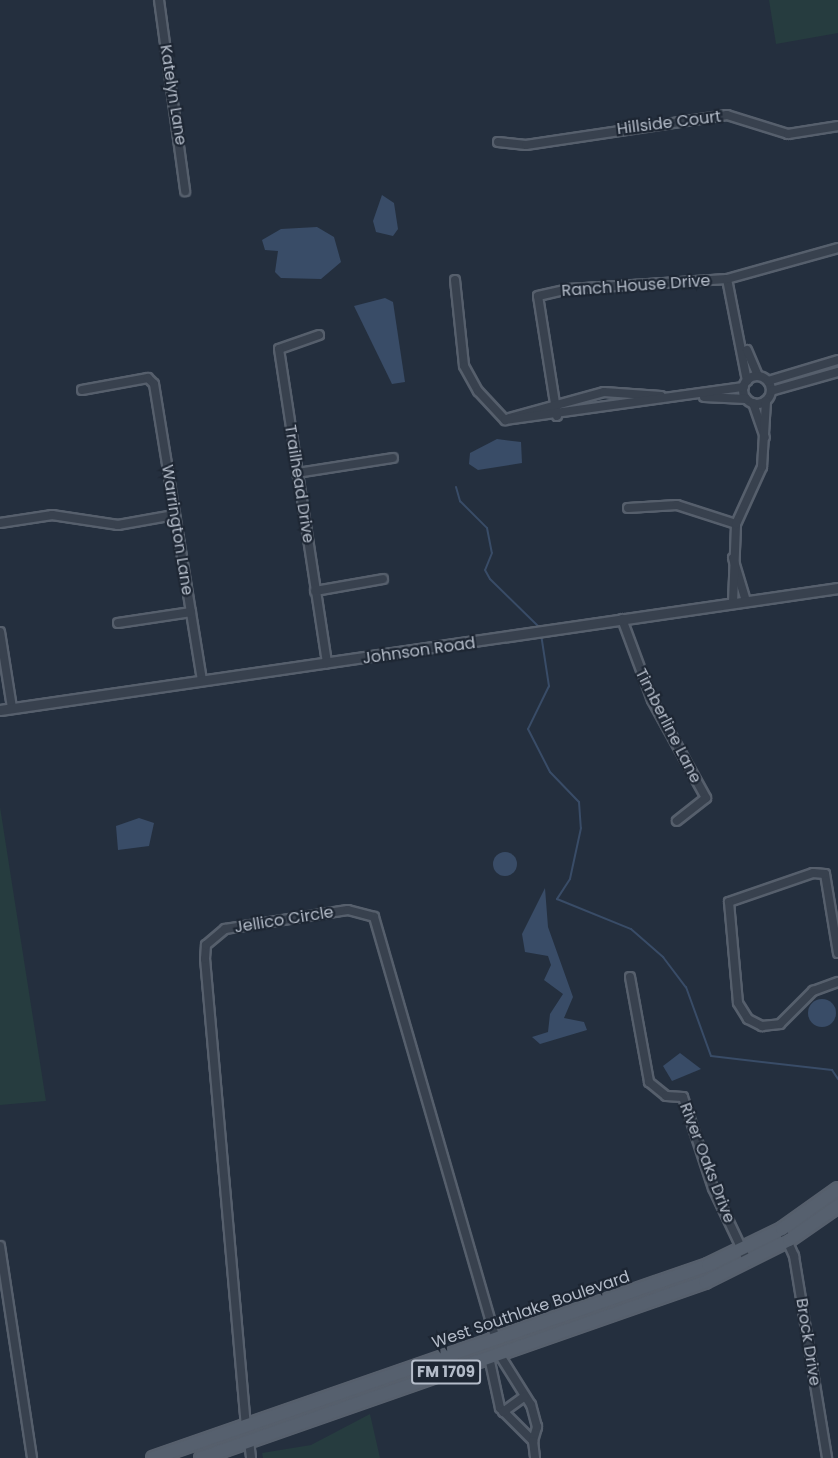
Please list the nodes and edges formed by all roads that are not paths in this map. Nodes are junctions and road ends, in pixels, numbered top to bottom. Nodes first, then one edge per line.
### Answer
1 (159, 0) edge
2 (838, 126) edge
3 (498, 142) dead end
4 (185, 191) dead end
5 (838, 248) edge
6 (727, 279) junction
7 (455, 280) dead end
8 (319, 335) dead end
9 (742, 338) junction
10 (838, 361) edge
11 (838, 372) edge
12 (758, 376) junction
13 (768, 381) junction
14 (745, 384) junction
15 (82, 390) dead end
16 (771, 391) junction
17 (696, 395) junction
18 (662, 396) junction
19 (750, 401) junction
20 (766, 401) junction
21 (555, 403) junction
22 (557, 416) junction
23 (505, 420) junction
24 (766, 438) junction
25 (393, 458) dead end
26 (297, 473) junction
27 (628, 508) dead end
28 (174, 515) junction
29 (0, 523) edge
30 (736, 524) junction
31 (733, 558) junction
32 (384, 579) dead end
33 (838, 588) edge
34 (315, 591) junction
35 (746, 601) junction
36 (733, 603) junction
37 (191, 612) junction
38 (622, 620) junction
39 (118, 623) dead end
40 (0, 636) edge
41 (327, 663) junction
42 (202, 680) junction
43 (12, 708) junction
44 (0, 710) edge
45 (677, 821) dead end
46 (838, 953) edge
47 (630, 977) dead end
48 (838, 981) edge
49 (838, 1189) edge
50 (838, 1206) edge
51 (782, 1228) junction
52 (789, 1240) junction
53 (0, 1246) edge
54 (742, 1251) junction
55 (748, 1263) junction
56 (499, 1339) junction
57 (494, 1356) junction
58 (524, 1397) junction
59 (503, 1412) junction
60 (246, 1427) junction
61 (249, 1441) junction
62 (533, 1441) junction
63 (32, 1458) edge
64 (153, 1458) edge
65 (201, 1458) edge
66 (251, 1458) edge
67 (535, 1458) edge
68 (827, 1458) edge

1 - 4 street, Katelyn Lane
2 - 3 street, Hillside Court
5 - 6 street, Ranch House Drive
6 - 9 street
6 - 21 street, Ranch House Drive
7 - 23 street
8 - 26 street, Trailhead Drive
9 - 12 street
9 - 14 street
10 - 13 street
11 - 16 street
12 - 13 street
12 - 14 street
13 - 16 street
14 - 17 street
14 - 19 street
15 - 28 street, Warrington Lane
16 - 20 street
17 - 18 street
17 - 19 street
18 - 21 street
18 - 22 street
19 - 20 street
19 - 24 street
20 - 24 street
21 - 22 street
21 - 23 street
22 - 23 street
24 - 30 street
25 - 26 street
26 - 34 street, Trailhead Drive
27 - 30 street
28 - 29 street
28 - 37 street, Warrington Lane
30 - 31 street
31 - 35 street
31 - 36 street
32 - 34 street
33 - 35 street, Johnson Road
34 - 41 street, Trailhead Drive
35 - 36 street, Johnson Road
36 - 38 street, Johnson Road
37 - 39 street
37 - 42 street, Warrington Lane
38 - 41 street, Johnson Road
38 - 45 street, Timberline Lane
40 - 43 street
41 - 42 street, Johnson Road
42 - 43 street, Johnson Road
43 - 44 street, Johnson Road
46 - 48 street
47 - 54 street, River Oaks Drive
49 - 51 main road, West Southlake Boulevard / FM 1709
50 - 52 main road, West Southlake Boulevard / FM 1709
51 - 52 street, Brock Drive
51 - 54 main road, West Southlake Boulevard / FM 1709
52 - 55 main road, West Southlake Boulevard / FM 1709
52 - 68 street, Brock Drive
53 - 63 street
54 - 55 street, River Oaks Drive
54 - 56 main road, West Southlake Boulevard / FM 1709
55 - 57 main road, West Southlake Boulevard / FM 1709
56 - 57 main road
56 - 60 main road, West Southlake Boulevard / FM 1709
56 - 60 street, Jellico Circle
57 - 58 street
57 - 59 street
57 - 61 main road, West Southlake Boulevard / FM 1709
58 - 59 street
58 - 62 street
59 - 62 street
60 - 61 main road
60 - 64 main road, West Southlake Boulevard / FM 1709
61 - 65 main road, West Southlake Boulevard / FM 1709
61 - 66 street
62 - 67 street

